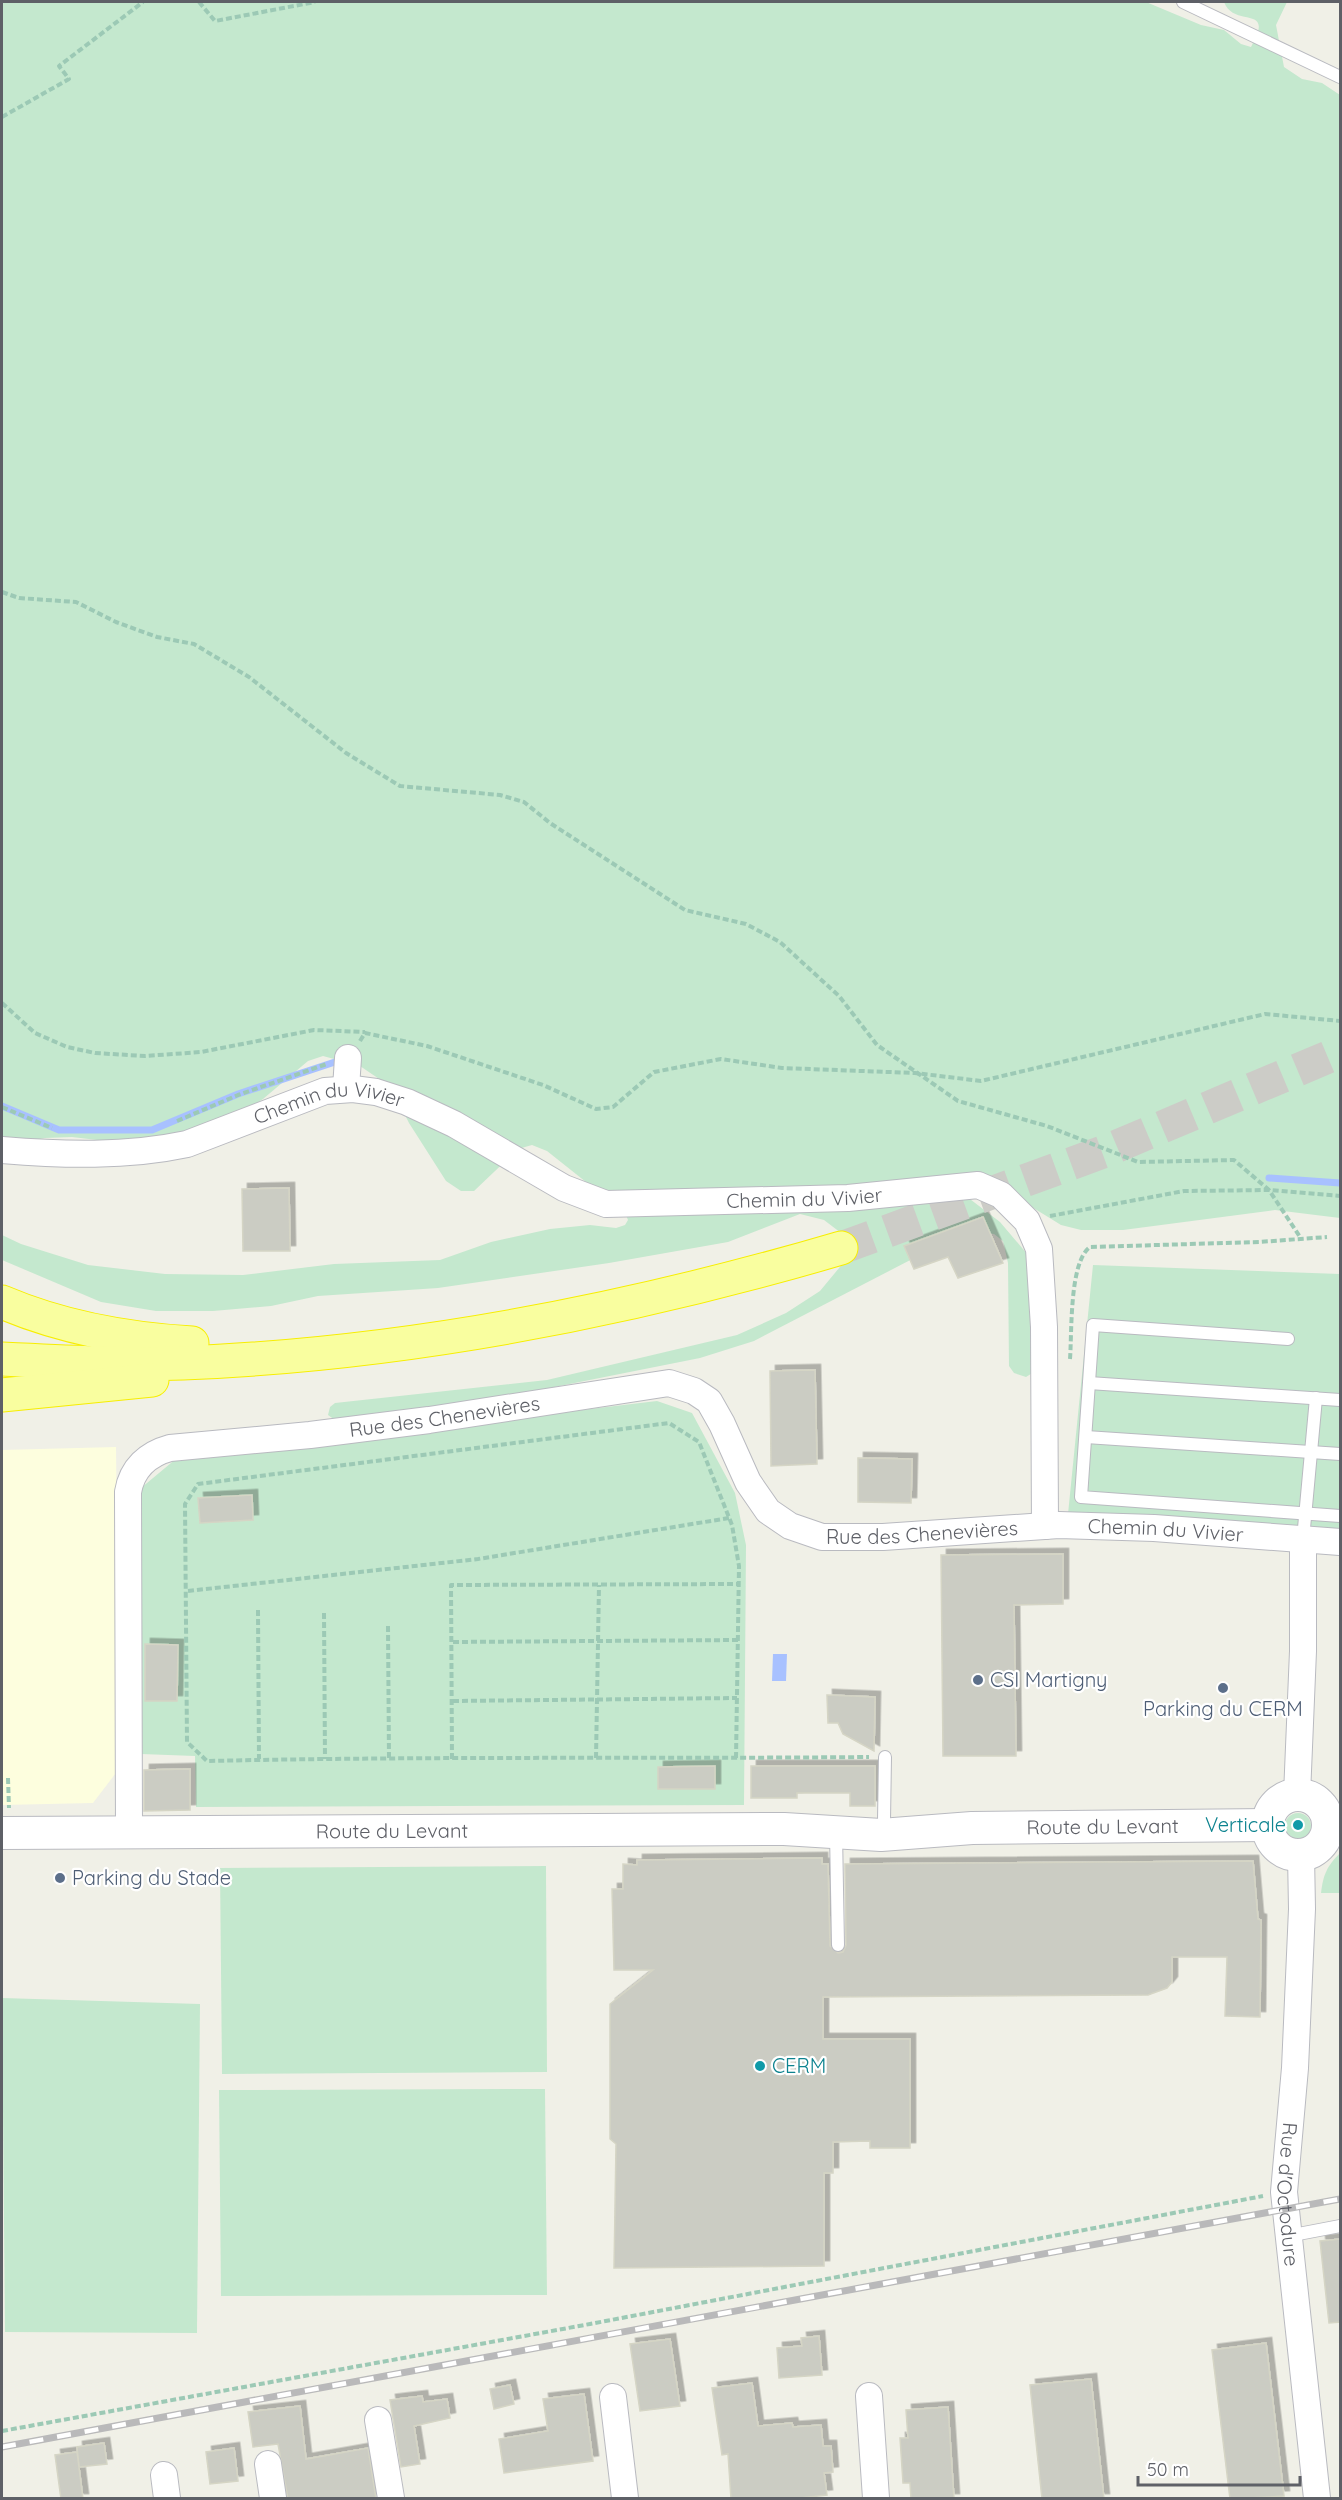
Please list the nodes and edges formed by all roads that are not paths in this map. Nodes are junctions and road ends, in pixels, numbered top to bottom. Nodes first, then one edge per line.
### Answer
1 (1184, 2) edge
2 (1341, 77) edge
3 (348, 1058) road end
4 (346, 1088) junction
5 (2, 1150) edge
6 (841, 1248) tunnel mouth
7 (2, 1302) edge
8 (1288, 1339) dead end
9 (322, 1352) junction
10 (2, 1359) edge
11 (1089, 1383) junction
12 (2, 1395) edge
13 (1316, 1398) junction
14 (1341, 1400) edge
15 (1086, 1437) junction
16 (1310, 1452) junction
17 (1341, 1454) edge
18 (1305, 1514) junction
19 (1341, 1516) edge
20 (1045, 1526) junction
21 (1303, 1539) junction
22 (1341, 1542) edge
23 (885, 1757) road end
24 (1298, 1795) junction
25 (884, 1821) junction
26 (5, 1824) edge
27 (1268, 1825) junction
28 (1334, 1825) edge
29 (836, 1828) junction
30 (972, 1828) junction
31 (129, 1832) junction
32 (1301, 1855) junction
33 (838, 1945) dead end
34 (1341, 2226) edge
35 (1288, 2236) junction
36 (870, 2396) dead end
37 (613, 2397) dead end
38 (378, 2420) dead end
39 (268, 2464) dead end
40 (273, 2499) edge
41 (391, 2499) edge
42 (625, 2499) edge
43 (876, 2499) edge
44 (1317, 2499) edge

1 - 2 lane
3 - 4 street
4 - 5 street, Chemin du Vivier
4 - 20 street, Chemin du Vivier
6 - 9 highway
7 - 9 highway
8 - 11 lane
9 - 10 highway
9 - 12 highway
11 - 13 lane
11 - 15 lane
13 - 14 lane
13 - 16 lane
15 - 16 lane
15 - 18 lane
16 - 17 lane
16 - 18 lane
18 - 19 lane
18 - 21 lane
20 - 21 street, Chemin du Vivier
20 - 31 street, Rue des Chenevières
21 - 22 street, Chemin du Vivier
21 - 24 street
23 - 25 lane
24 - 27 street
24 - 28 street
25 - 29 street, Route du Levant
25 - 30 street, Route du Levant
26 - 31 street, Route du Levant
27 - 30 street, Route du Levant
27 - 32 street
28 - 32 street
29 - 30 street, Route du Levant
29 - 31 street, Route du Levant
29 - 33 lane
32 - 35 street, Rue d'Octodure
34 - 35 lane
35 - 44 street, Rue d'Octodure
36 - 43 street
37 - 42 street
38 - 41 street
39 - 40 street

